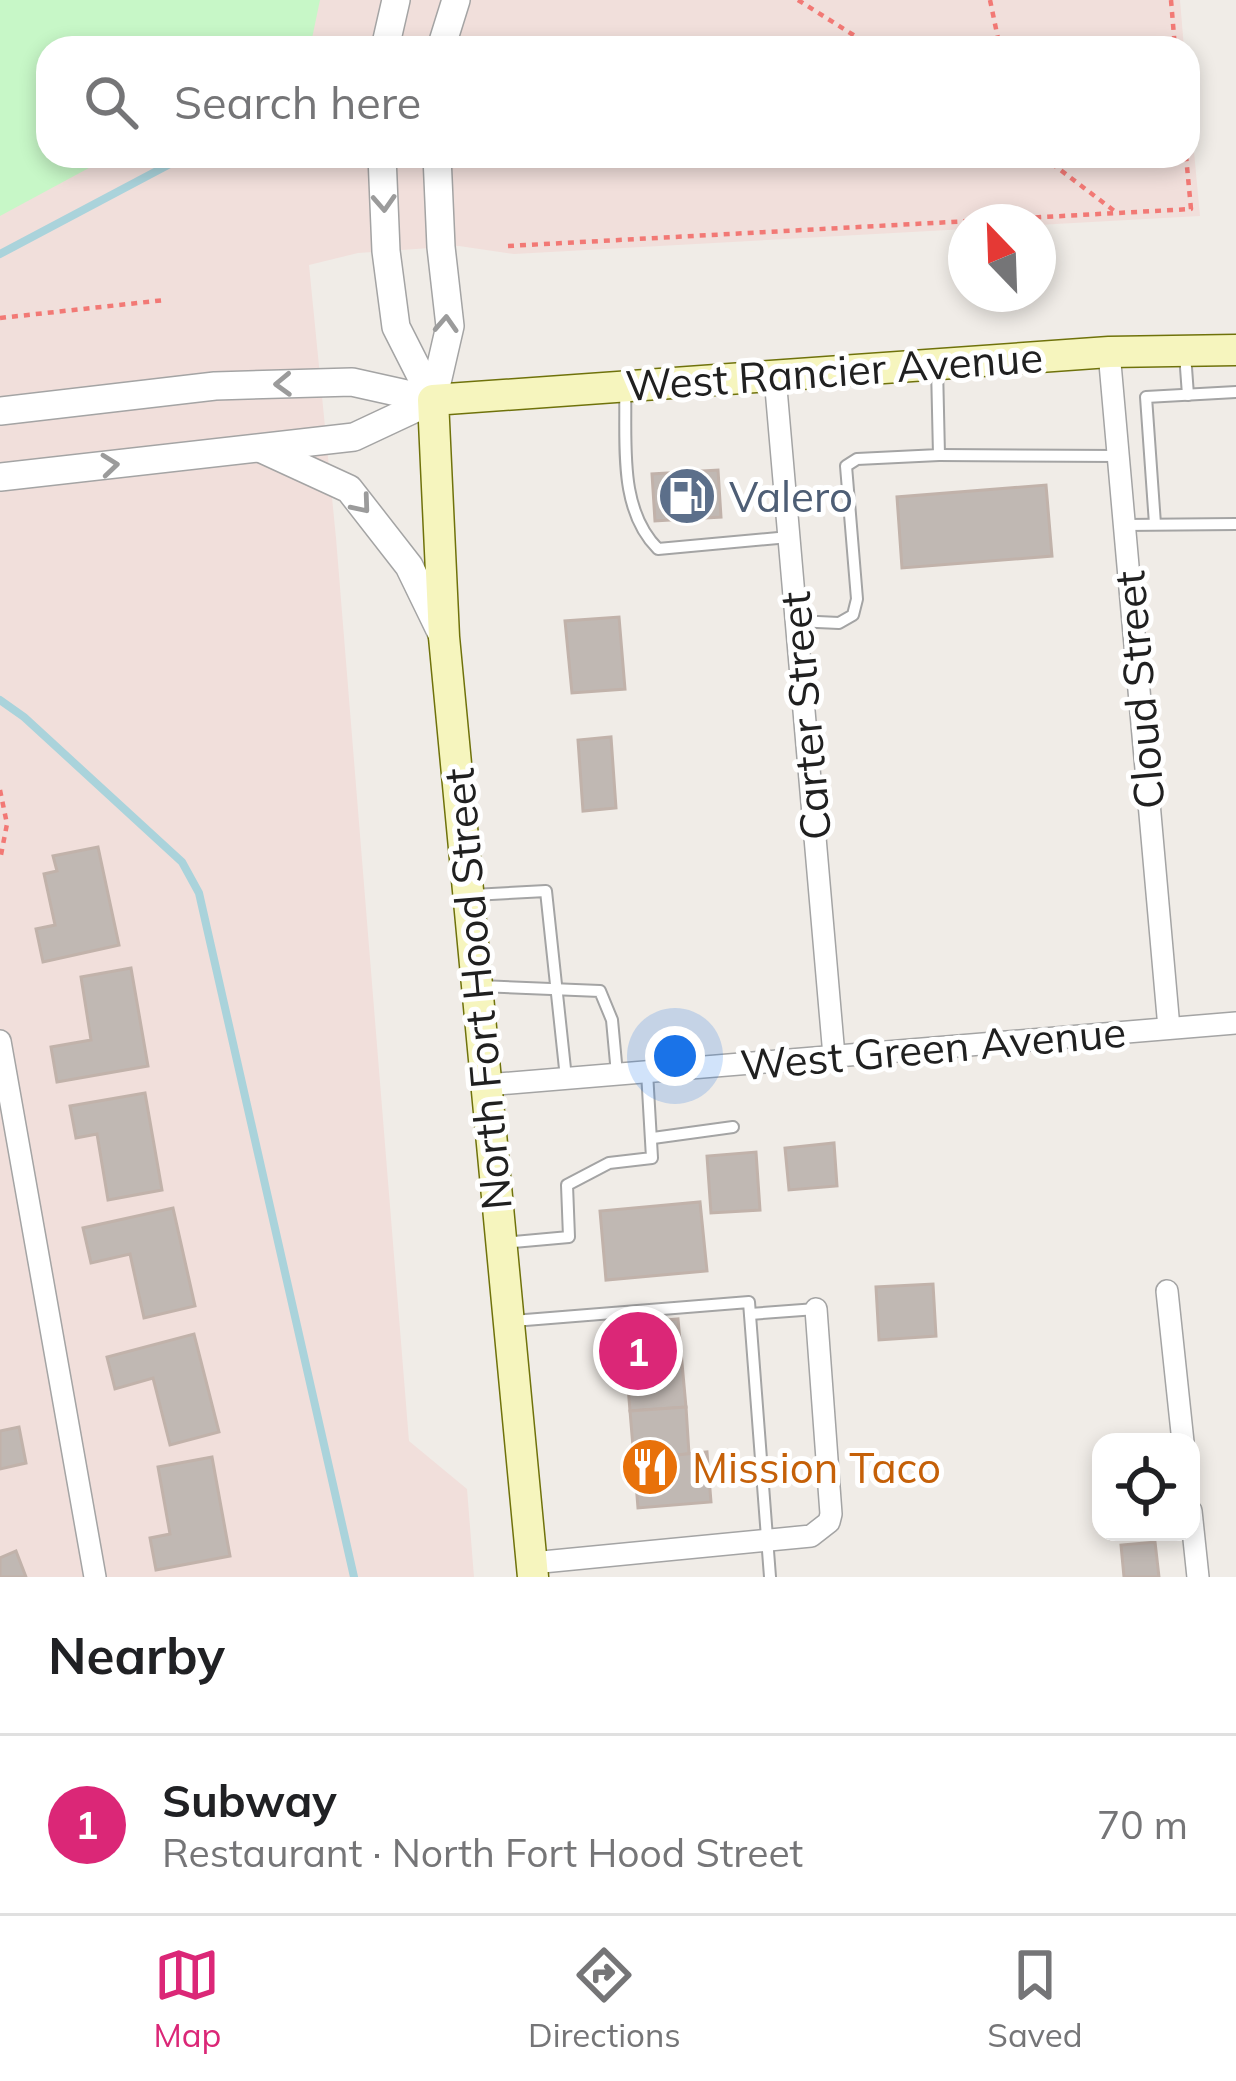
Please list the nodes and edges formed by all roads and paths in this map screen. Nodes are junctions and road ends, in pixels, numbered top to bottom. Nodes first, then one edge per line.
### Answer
1 (396, 0) edge
2 (456, 0) edge
3 (798, 0) edge
4 (990, 0) edge
5 (1171, 0) edge
6 (388, 36) edge
7 (445, 36) edge
8 (855, 36) edge
9 (998, 36) edge
10 (1174, 36) edge
11 (383, 168) edge
12 (437, 168) edge
13 (1058, 168) edge
14 (1187, 168) edge
15 (1117, 213) junction
16 (508, 246) dead end
17 (165, 301) dead end
18 (0, 318) edge
19 (1185, 350) junction
20 (1236, 350) edge
21 (1109, 352) junction
22 (937, 364) junction
23 (775, 376) junction
24 (625, 387) junction
25 (1236, 392) edge
26 (1188, 395) junction
27 (433, 400) junction
28 (0, 411) edge
29 (262, 448) junction
30 (939, 455) junction
31 (1118, 456) junction
32 (0, 477) edge
33 (1155, 524) junction
34 (1236, 524) edge
35 (1124, 525) junction
36 (789, 537) junction
37 (796, 621) junction
38 (444, 637) junction
39 (0, 790) edge
40 (0, 860) edge
41 (468, 896) junction
42 (477, 986) junction
43 (557, 989) junction
44 (1236, 1023) edge
45 (1169, 1028) junction
46 (0, 1041) edge
47 (834, 1056) junction
48 (647, 1072) junction
49 (617, 1074) junction
50 (566, 1078) junction
51 (486, 1085) junction
52 (733, 1126) dead end
53 (653, 1138) junction
54 (502, 1243) junction
55 (1167, 1291) dead end
56 (816, 1310) joint
57 (750, 1314) junction
58 (509, 1321) junction
59 (1183, 1433) edge
60 (766, 1540) junction
61 (1194, 1541) edge
62 (532, 1570) edge
63 (95, 1577) edge
64 (770, 1577) edge
65 (1198, 1577) edge

1 - 6 street
2 - 7 street
3 - 8 path
4 - 9 path
5 - 10 path
11 -> 27 street, North Fort Hood Street
27 -> 12 street, North Fort Hood Street
13 - 15 path
14 - 15 path
15 - 16 path
17 - 18 path
19 - 20 main road, West Rancier Avenue
19 - 21 main road, West Rancier Avenue
19 - 26 lane
21 - 22 main road, West Rancier Avenue
21 - 31 street, Cloud Street
22 - 23 main road, West Rancier Avenue
22 - 30 lane
23 - 24 main road, West Rancier Avenue
23 - 36 street, Carter Street
24 - 27 main road, West Rancier Avenue
24 - 36 lane
25 - 26 lane
26 - 33 lane
27 -> 28 street
27 - 29 street
27 - 38 main road, North Fort Hood Street
32 -> 29 street
29 -> 38 street
30 - 31 lane
30 - 37 lane
31 - 35 street, Cloud Street
33 - 34 lane
33 - 35 lane
35 - 45 street, Cloud Street
36 - 37 street, Carter Street
37 - 47 street, Carter Street
38 - 41 main road, North Fort Hood Street
39 - 40 path
41 - 42 main road, North Fort Hood Street
41 - 43 lane
42 - 43 lane
42 - 51 main road, North Fort Hood Street
43 - 49 lane
43 - 50 lane
44 - 45 street, West Green Avenue
45 - 47 street, West Green Avenue
46 - 63 street
47 - 48 street, West Green Avenue
48 - 49 street, West Green Avenue
48 - 53 lane
49 - 50 street, West Green Avenue
50 - 51 street, West Green Avenue
51 - 54 main road, North Fort Hood Street
52 - 53 lane
53 - 54 lane
54 - 58 main road, North Fort Hood Street
55 - 59 street
56 - 57 lane
56 - 60 street
57 - 58 lane
57 - 60 lane
58 - 62 main road, North Fort Hood Street
60 - 62 street
60 - 64 lane
61 - 65 street

